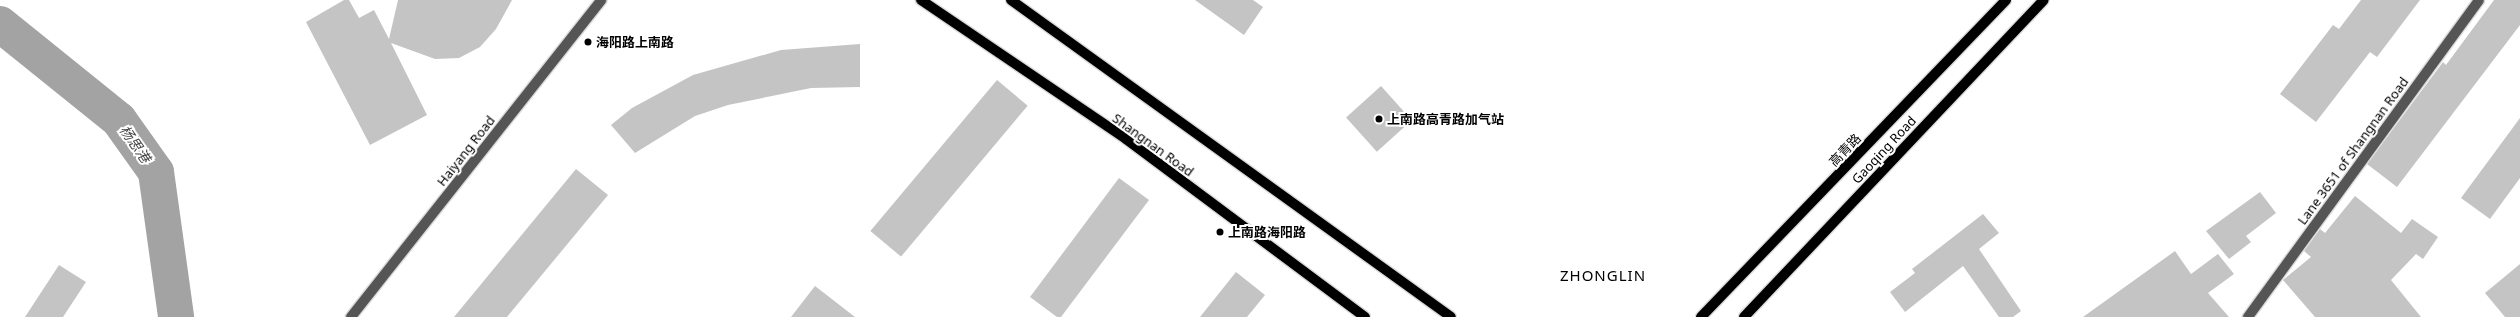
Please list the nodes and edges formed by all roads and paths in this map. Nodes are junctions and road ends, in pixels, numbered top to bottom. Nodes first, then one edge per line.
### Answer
1 (601, 0) edge
2 (921, 0) edge
3 (1011, 0) edge
4 (2006, 0) edge
5 (2044, 0) edge
6 (2479, 0) edge
7 (351, 317) edge
8 (1365, 317) edge
9 (1452, 317) edge
10 (1701, 317) edge
11 (1744, 317) edge
12 (2248, 317) edge

1 - 7 street, Haiyang Road
2 - 8 main road, Shangnan Road
3 - 9 main road
4 - 10 main road, 高青路
5 - 11 main road, Gaoqing Road
6 - 12 street, Lane 3651 of Shangnan Road

